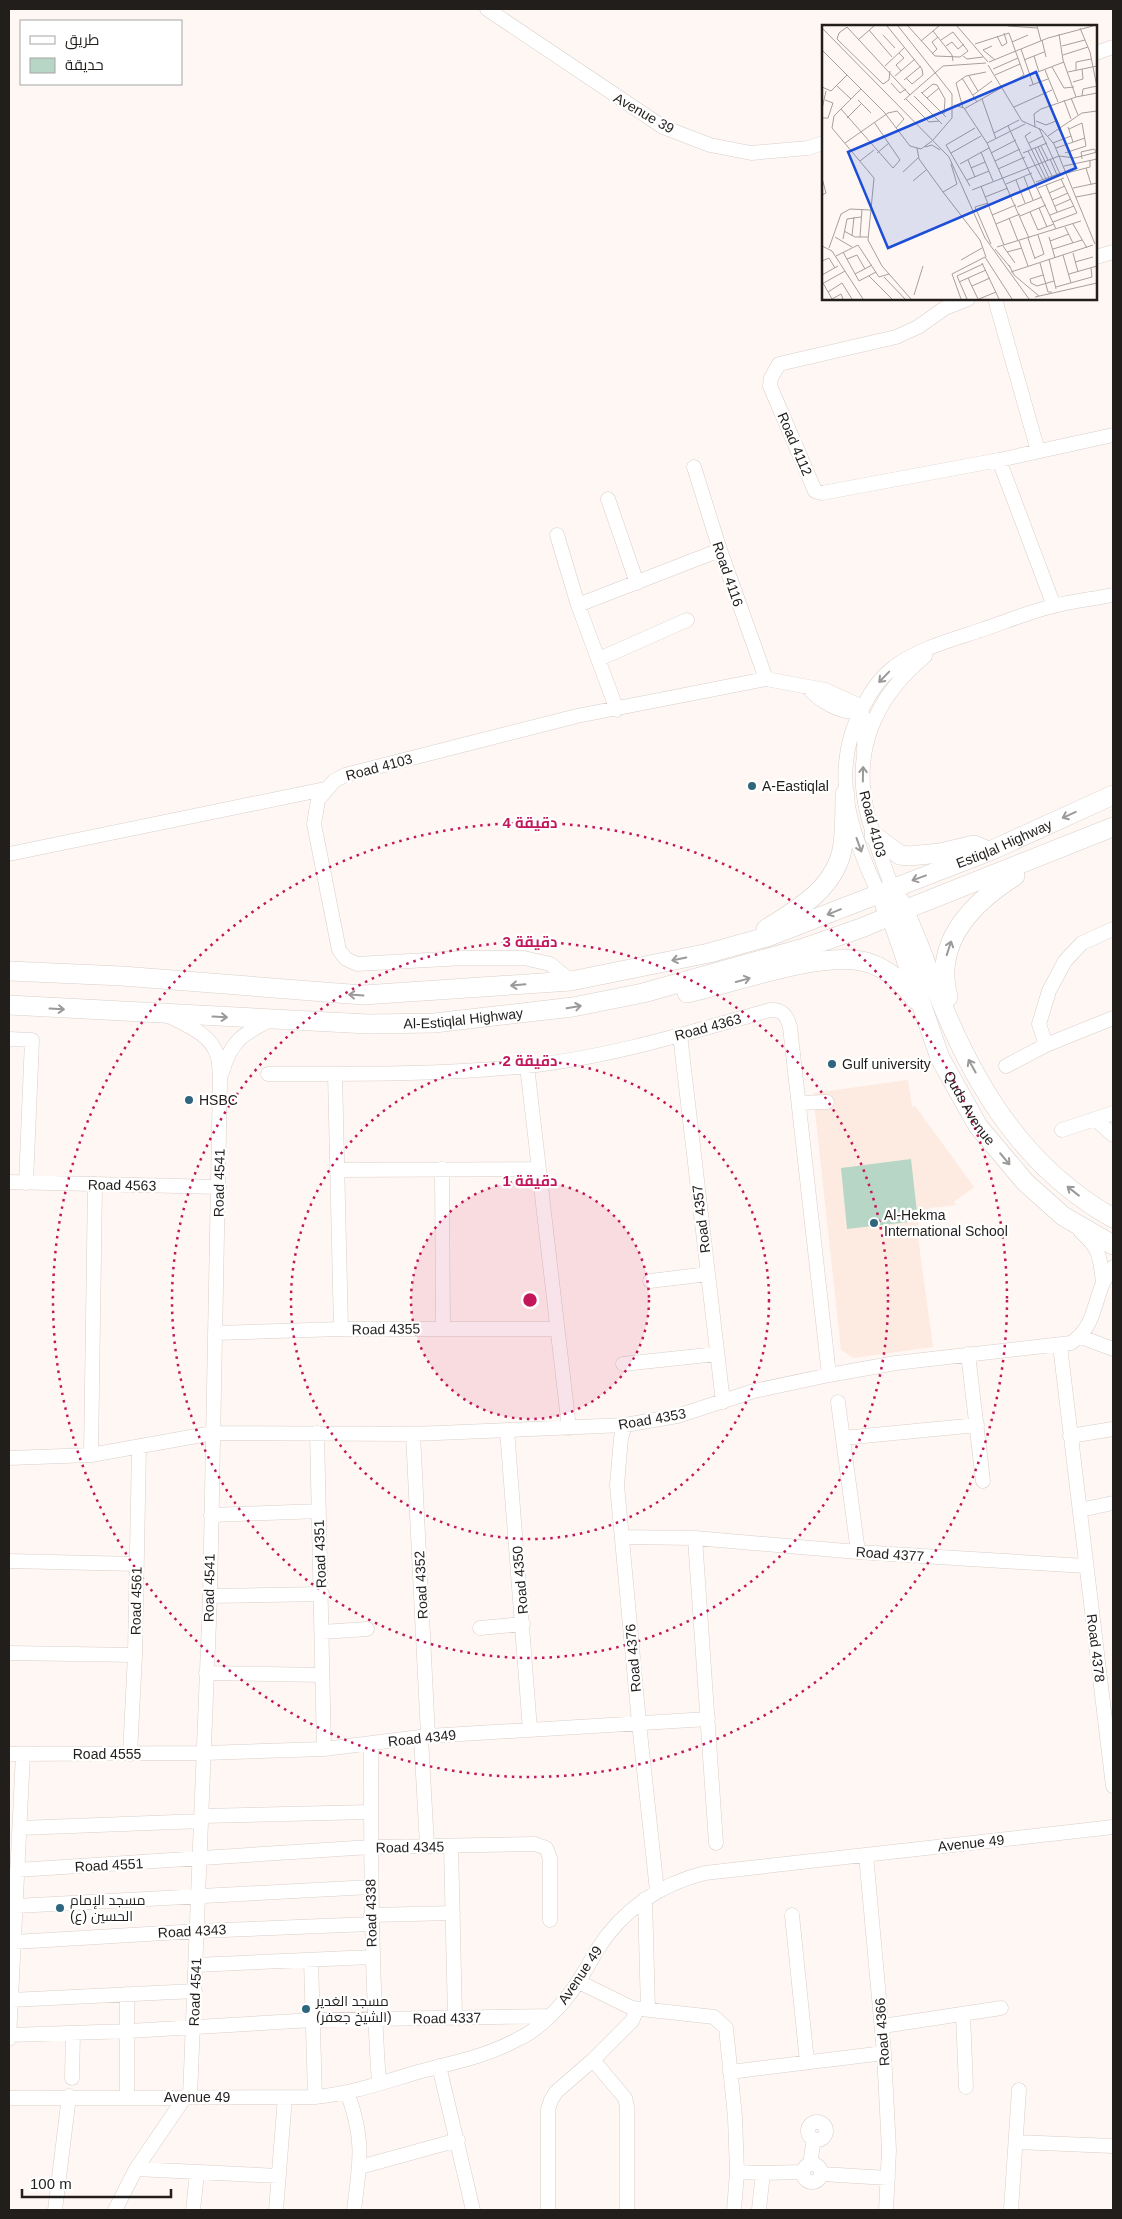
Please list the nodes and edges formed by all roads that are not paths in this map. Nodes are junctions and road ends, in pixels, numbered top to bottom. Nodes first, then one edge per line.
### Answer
1 (487, 9) edge
2 (1113, 47) edge
3 (1097, 53) edge
4 (822, 143) edge
5 (1113, 252) edge
6 (1097, 257) edge
7 (962, 300) edge
8 (995, 300) edge
9 (943, 303) edge
10 (1113, 435) edge
11 (1038, 451) junction
12 (999, 460) junction
13 (694, 468) dead end
14 (608, 499) dead end
15 (557, 535) dead end
16 (720, 550) junction
17 (637, 582) junction
18 (1113, 595) edge
19 (578, 606) junction
20 (1054, 606) junction
21 (687, 620) dead end
22 (940, 644) junction
23 (598, 659) junction
24 (766, 679) junction
25 (882, 703) junction
26 (617, 710) junction
27 (860, 711) junction
28 (864, 752) junction
29 (325, 789) junction
30 (845, 794) junction
31 (1113, 795) edge
32 (1113, 827) edge
33 (874, 836) junction
34 (990, 851) junction
35 (9, 854) edge
36 (1032, 859) junction
37 (886, 891) junction
38 (897, 913) junction
39 (1113, 929) edge
40 (743, 944) junction
41 (9, 971) edge
42 (571, 981) junction
43 (643, 994) junction
44 (9, 1005) edge
45 (923, 1010) junction
46 (166, 1014) junction
47 (1113, 1018) edge
48 (271, 1020) junction
49 (680, 1035) junction
50 (9, 1038) edge
51 (1046, 1044) junction
52 (961, 1046) junction
53 (527, 1066) junction
54 (1006, 1066) dead end
55 (268, 1074) dead end
56 (336, 1074) junction
57 (220, 1079) junction
58 (826, 1102) dead end
59 (799, 1103) junction
60 (1113, 1113) edge
61 (1096, 1120) junction
62 (1062, 1130) dead end
63 (1113, 1135) edge
64 (442, 1169) junction
65 (539, 1169) junction
66 (338, 1170) junction
67 (9, 1182) edge
68 (26, 1183) junction
69 (95, 1184) junction
70 (219, 1187) junction
71 (1063, 1216) junction
72 (1113, 1218) edge
73 (1113, 1245) edge
74 (1113, 1267) edge
75 (708, 1274) junction
76 (650, 1281) dead end
77 (1103, 1282) junction
78 (443, 1328) junction
79 (341, 1329) junction
80 (557, 1329) junction
81 (215, 1333) junction
82 (1081, 1337) junction
83 (1060, 1346) junction
84 (1113, 1349) edge
85 (717, 1354) junction
86 (968, 1354) junction
87 (623, 1364) dead end
88 (829, 1375) junction
89 (722, 1402) junction
90 (838, 1402) dead end
91 (977, 1424) junction
92 (625, 1425) junction
93 (569, 1428) junction
94 (1113, 1429) edge
95 (507, 1430) junction
96 (213, 1433) junction
97 (317, 1433) junction
98 (413, 1434) junction
99 (1070, 1436) junction
100 (842, 1438) junction
101 (139, 1448) junction
102 (91, 1455) junction
103 (9, 1458) edge
104 (983, 1481) dead end
105 (1113, 1503) edge
106 (1080, 1510) junction
107 (319, 1511) junction
108 (211, 1515) junction
109 (622, 1537) junction
110 (694, 1538) junction
111 (858, 1552) junction
112 (9, 1561) edge
113 (136, 1564) junction
114 (1085, 1566) junction
115 (322, 1594) junction
116 (210, 1596) junction
117 (523, 1624) junction
118 (480, 1628) dead end
119 (367, 1629) dead end
120 (322, 1632) junction
121 (9, 1653) edge
122 (135, 1655) junction
123 (206, 1673) junction
124 (322, 1675) junction
125 (708, 1719) junction
126 (639, 1722) junction
127 (530, 1730) junction
128 (424, 1737) junction
129 (371, 1744) junction
130 (324, 1750) junction
131 (205, 1753) junction
132 (9, 1754) edge
133 (23, 1754) junction
134 (130, 1754) junction
135 (1113, 1786) edge
136 (371, 1812) junction
137 (202, 1819) junction
138 (1113, 1827) edge
139 (20, 1828) junction
140 (716, 1843) dead end
141 (427, 1846) junction
142 (451, 1846) junction
143 (371, 1847) junction
144 (866, 1855) junction
145 (200, 1860) junction
146 (17, 1870) junction
147 (370, 1887) junction
148 (657, 1891) junction
149 (199, 1897) junction
150 (645, 1899) junction
151 (16, 1906) junction
152 (452, 1913) junction
153 (792, 1915) dead end
154 (371, 1919) junction
155 (550, 1920) dead end
156 (198, 1931) junction
157 (14, 1942) junction
158 (372, 1958) junction
159 (310, 1960) junction
160 (196, 1966) junction
161 (579, 1982) junction
162 (195, 1990) junction
163 (127, 1994) junction
164 (11, 2000) junction
165 (1001, 2008) dead end
166 (643, 2009) junction
167 (963, 2014) junction
168 (550, 2016) junction
169 (455, 2018) junction
170 (374, 2019) junction
171 (313, 2020) junction
172 (194, 2026) junction
173 (883, 2026) junction
174 (129, 2031) junction
175 (72, 2033) junction
176 (9, 2035) edge
177 (9, 2039) edge
178 (884, 2053) junction
179 (593, 2060) junction
180 (807, 2062) junction
181 (439, 2066) junction
182 (730, 2072) junction
183 (72, 2078) dead end
184 (379, 2083) junction
185 (966, 2087) dead end
186 (1019, 2090) dead end
187 (347, 2092) junction
188 (69, 2096) junction
189 (127, 2097) junction
190 (187, 2097) junction
191 (286, 2097) junction
192 (315, 2097) junction
193 (9, 2098) edge
194 (458, 2140) junction
195 (814, 2140) dead end
196 (1016, 2142) junction
197 (1113, 2146) edge
198 (360, 2167) junction
199 (806, 2168) junction
200 (136, 2169) junction
201 (737, 2172) junction
202 (196, 2173) junction
203 (762, 2174) junction
204 (278, 2176) junction
205 (888, 2178) junction
206 (759, 2209) edge
207 (54, 2210) edge
208 (115, 2210) edge
209 (193, 2210) edge
210 (276, 2210) edge
211 (354, 2210) edge
212 (473, 2210) edge
213 (548, 2210) edge
214 (626, 2210) edge
215 (734, 2210) edge
216 (886, 2210) edge
217 (1012, 2210) edge

1 - 4 street, Avenue 39
2 - 3 street
5 - 6 street
7 - 9 street
8 - 11 street
9 - 12 street, Road 4112
10 - 11 street, Road 4112
11 - 12 street, Road 4112
12 - 20 street
13 - 16 street, Road 4116
14 - 17 street
15 - 19 street
16 - 17 street
16 - 24 street, Road 4116
17 - 19 street
18 - 20 street, Road 4103
19 - 23 street
20 - 22 street, Road 4103
21 - 23 street
22 - 25 street, Road 4103
22 -> 27 street, Road 4103
23 - 26 street
24 - 26 street, Road 4103
24 - 27 street, Road 4103
25 - 27 street
25 - 28 street, Road 4103
26 - 29 street, Road 4103
27 - 28 street
27 - 30 street, Road 4103
33 -> 28 street, Road 4103
29 - 35 street
29 - 42 street
30 -> 37 street, Road 4103
30 - 40 main road
31 -> 34 main road, Estiqlal Highway
32 - 36 main road, Estiqlal Highway
33 - 34 main road
33 - 37 street, Road 4103
34 -> 37 main road, Estiqlal Highway
36 - 38 main road, Estiqlal Highway
52 -> 36 main road
37 - 38 main road, Quds Avenue
37 -> 40 main road, Al-Estiqlal Highway
38 - 43 main road, Al-Estiqlal Highway
38 - 45 main road, Quds Avenue
38 - 52 main road, Quds Avenue
39 - 51 street
40 -> 42 main road, Al-Estiqlal Highway
42 -> 41 main road, Al-Estiqlal Highway
43 -> 45 main road
48 -> 43 main road, Al-Estiqlal Highway
44 -> 46 main road, Al-Estiqlal Highway
45 -> 71 main road, Quds Avenue
46 -> 48 main road, Al-Estiqlal Highway
46 - 57 street
47 - 51 street
48 - 57 street
49 - 53 street, Road 4363
49 - 59 street, Road 4363
49 - 75 street, Road 4357
50 - 68 street
51 - 54 street
72 -> 52 main road, Quds Avenue
53 - 56 street, Road 4363
53 - 65 street
55 - 56 street, Road 4363
56 - 66 street
57 - 70 street, Road 4541
58 - 59 street
59 - 88 street, Road 4363
60 - 61 street
61 - 62 street
61 - 63 street
64 - 65 street
64 - 66 street
64 - 78 street
65 - 80 street
66 - 79 street
67 - 68 street, Road 4563
68 - 69 street, Road 4563
69 - 70 street, Road 4563
69 - 102 street
70 - 81 street, Road 4541
71 - 73 main road, Quds Avenue
71 - 77 street
74 - 77 street
75 - 76 street
75 - 85 street, Road 4357
77 - 82 street
78 - 79 street, Road 4355
78 - 80 street, Road 4355
79 - 81 street, Road 4355
80 - 93 street
81 - 96 street, Road 4541
82 - 83 street, Road 4353
82 - 84 street
83 - 86 street, Road 4353
83 - 99 street, Road 4378
85 - 87 street
85 - 89 street, Road 4357
86 - 88 street, Road 4353
86 - 91 street
88 - 89 street, Road 4353
89 - 92 street, Road 4353
90 - 100 street
91 - 100 street
91 - 104 street
92 - 93 street, Road 4353
92 - 109 street, Road 4376
93 - 95 street, Road 4353
94 - 99 street
95 - 98 street, Road 4353
95 - 117 street, Road 4350
96 - 97 street, Road 4353
96 - 101 street
96 - 108 street, Road 4541
97 - 98 street, Road 4353
97 - 107 street, Road 4351
98 - 128 street, Road 4352
99 - 106 street, Road 4378
100 - 111 street
101 - 102 street
101 - 113 street, Road 4561
102 - 103 street
105 - 106 street
106 - 114 street, Road 4378
107 - 108 street
107 - 115 street, Road 4351
108 - 116 street, Road 4541
109 - 110 street, Road 4377
109 - 126 street, Road 4376
110 - 111 street, Road 4377
110 - 125 street
111 - 114 street, Road 4377
112 - 113 street
113 - 122 street, Road 4561
114 - 135 street, Road 4378
115 - 116 street
115 - 120 street, Road 4351
116 - 123 street, Road 4541
117 - 118 street
117 - 127 street, Road 4350
119 - 120 street
120 - 124 street, Road 4351
121 - 122 street
122 - 134 street, Road 4561
123 - 124 street
123 - 131 street, Road 4541
124 - 130 street, Road 4351
125 - 126 street, Road 4349
125 - 140 street
126 - 127 street, Road 4349
126 - 148 street, Road 4376
127 - 128 street, Road 4349
128 - 129 street, Road 4349
128 - 141 street, Road 4352
129 - 130 street, Road 4349
129 - 136 street, Road 4338
130 - 131 street, Road 4349
131 - 134 street, Road 4555
131 - 137 street, Road 4541
132 - 133 street, Road 4555
133 - 134 street, Road 4555
133 - 139 street
136 - 137 street
136 - 143 street, Road 4338
137 - 139 street
137 - 145 street, Road 4541
138 - 144 street, Avenue 49
139 - 146 street
141 - 142 street, Road 4345
141 - 143 street, Road 4345
142 - 152 street
142 - 155 street, Road 4345
143 - 145 street, Road 4345
143 - 147 street, Road 4338
144 - 148 street, Avenue 49
144 - 173 street, Road 4366
145 - 146 street, Road 4551
145 - 149 street, Road 4541
146 - 151 street
147 - 149 street
147 - 154 street, Road 4338
148 - 150 street, Avenue 49
149 - 151 street
149 - 156 street, Road 4541
150 - 161 street, Avenue 49
150 - 166 street
151 - 157 street
152 - 154 street, Road 4343
152 - 169 street
153 - 180 street
154 - 156 street, Road 4343
154 - 158 street, Road 4338
156 - 157 street, Road 4343
156 - 160 street, Road 4541
157 - 164 street
158 - 159 street
158 - 170 street, Road 4338
159 - 160 street
159 - 171 street
160 - 162 street, Road 4541
161 - 166 street
161 - 168 street, Avenue 49
162 - 163 street
162 - 172 street, Road 4541
163 - 164 street
163 - 174 street
164 - 176 street
165 - 167 street
166 - 179 street
166 - 182 street
167 - 173 street
167 - 185 street
168 - 169 street, Road 4337
168 - 181 street, Avenue 49
169 - 170 street, Road 4337
170 - 171 street, Road 4337
170 - 184 street, Road 4338
171 - 172 street, Road 4337
171 - 192 street
172 - 174 street, Road 4337
172 - 190 street, Road 4541
173 - 178 street, Road 4366
174 - 175 street, Road 4337
174 - 189 street
175 - 176 street, Road 4337
175 - 183 street
176 - 177 street
178 - 180 street
178 - 205 street, Road 4366
179 - 213 street
179 - 214 street
180 - 182 street
181 - 184 street, Avenue 49
181 - 194 street
182 - 201 street
184 - 187 street, Avenue 49
186 - 196 street
187 - 192 street, Avenue 49
187 - 198 street
188 - 189 street, Avenue 49
188 - 193 street, Avenue 49
188 - 207 street
189 - 190 street, Avenue 49
190 - 191 street, Avenue 49
190 - 200 street
191 - 192 street, Avenue 49
191 - 204 street
194 - 198 street
194 - 212 street
195 - 199 street
196 - 197 street
196 - 217 street
198 - 211 street
199 - 203 street
199 - 205 street
200 - 202 street
200 - 208 street
201 - 203 street
201 - 215 street
202 - 204 street
202 - 209 street
203 - 206 street
204 - 210 street
205 - 216 street, Road 4366

